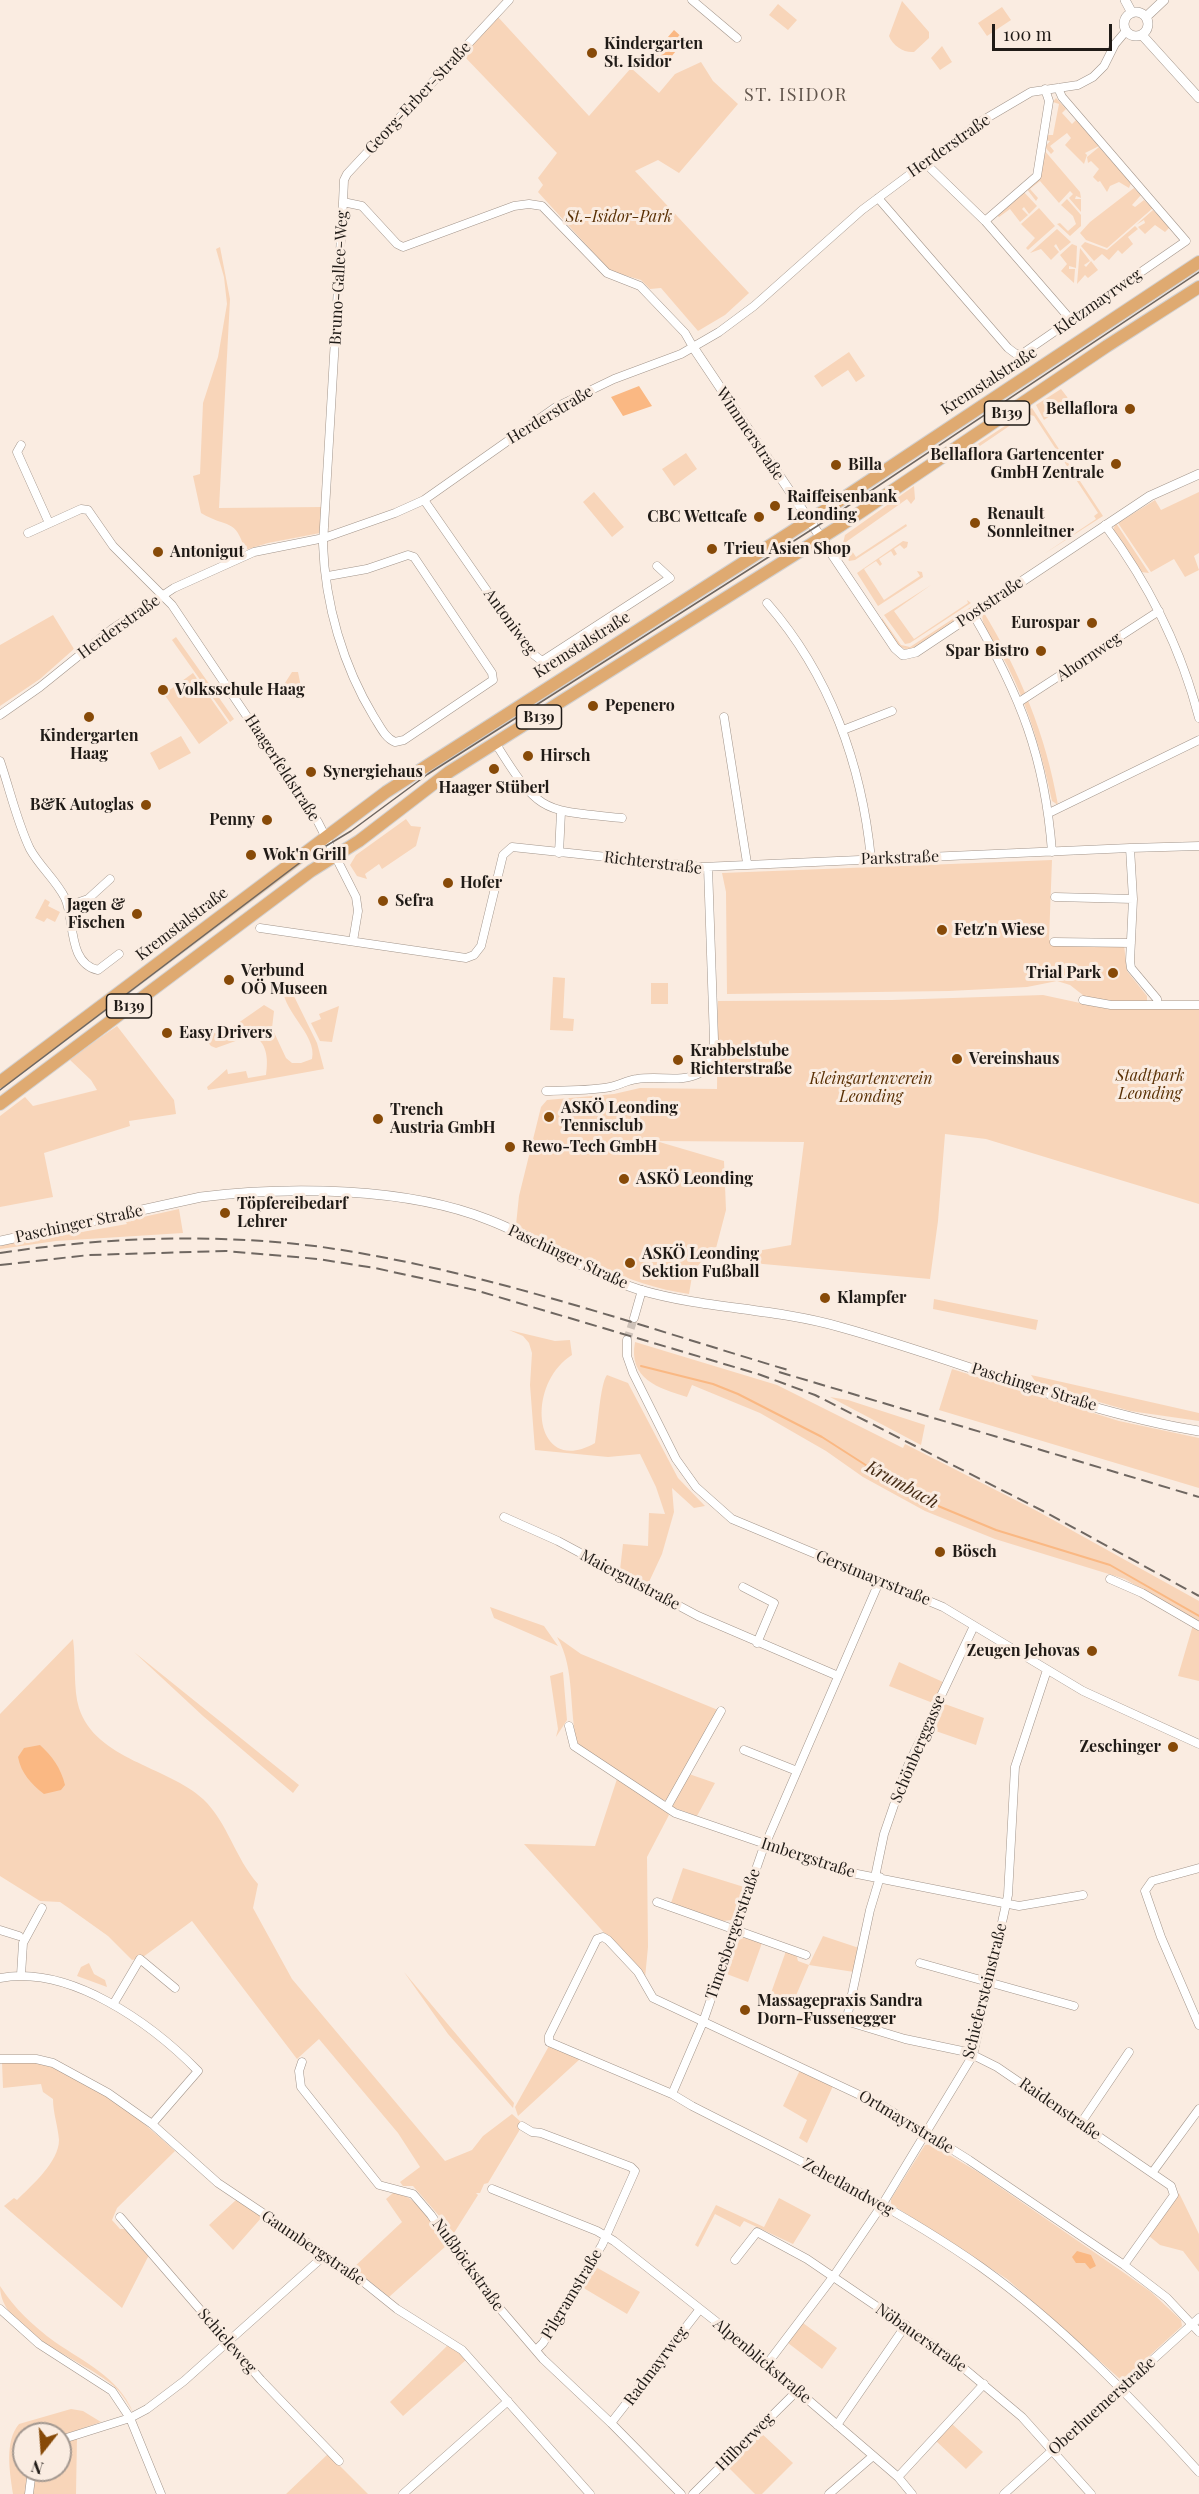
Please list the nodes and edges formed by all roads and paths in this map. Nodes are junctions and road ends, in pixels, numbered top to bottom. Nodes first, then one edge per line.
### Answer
1 (509, 0) edge
2 (692, 0) edge
3 (1125, 0) edge
4 (1164, 0) edge
5 (1132, 12) junction
6 (1146, 17) junction
7 (1126, 32) junction
8 (1142, 35) junction
9 (737, 38) dead end
10 (1059, 88) junction
11 (1046, 89) junction
12 (1199, 98) edge
13 (924, 162) junction
14 (878, 198) junction
15 (343, 202) junction
16 (985, 221) junction
17 (1199, 262) edge
18 (1199, 287) edge
19 (1071, 320) junction
20 (693, 347) junction
21 (21, 445) dead end
22 (1199, 474) edge
23 (424, 500) junction
24 (808, 520) junction
25 (49, 524) junction
26 (1105, 525) junction
27 (28, 533) dead end
28 (324, 538) junction
29 (822, 538) junction
30 (657, 566) dead end
31 (328, 576) junction
32 (162, 595) junction
33 (767, 603) dead end
34 (1159, 611) junction
35 (973, 614) junction
36 (1019, 702) junction
37 (891, 711) dead end
38 (0, 715) edge
39 (724, 717) dead end
40 (1199, 718) edge
41 (843, 730) junction
42 (1199, 740) edge
43 (496, 744) junction
44 (0, 761) edge
45 (561, 812) junction
46 (1049, 813) junction
47 (622, 818) dead end
48 (326, 836) junction
49 (1199, 846) edge
50 (1130, 848) junction
51 (1052, 852) junction
52 (558, 853) junction
53 (336, 855) junction
54 (871, 859) junction
55 (747, 863) junction
56 (708, 867) junction
57 (110, 879) dead end
58 (1055, 897) dead end
59 (1133, 899) junction
60 (68, 906) junction
61 (260, 928) dead end
62 (353, 941) junction
63 (1054, 942) dead end
64 (1131, 943) junction
65 (119, 954) dead end
66 (1083, 1000) dead end
67 (1158, 1005) junction
68 (1199, 1005) edge
69 (0, 1082) edge
70 (546, 1090) dead end
71 (0, 1104) edge
72 (0, 1240) edge
73 (642, 1290) junction
74 (634, 1318) tunnel mouth
75 (627, 1340) tunnel mouth
76 (1199, 1431) edge
77 (504, 1517) dead end
78 (1110, 1579) dead end
79 (879, 1580) junction
80 (743, 1587) dead end
81 (974, 1626) junction
82 (1199, 1626) edge
83 (757, 1642) junction
84 (1047, 1670) junction
85 (838, 1676) junction
86 (721, 1711) dead end
87 (569, 1726) dead end
88 (1199, 1744) edge
89 (744, 1750) dead end
90 (796, 1772) junction
91 (667, 1807) junction
92 (765, 1844) junction
93 (1199, 1868) edge
94 (878, 1877) junction
95 (1083, 1895) dead end
96 (657, 1902) dead end
97 (1006, 1904) junction
98 (42, 1908) dead end
99 (0, 1930) edge
100 (735, 1930) junction
101 (20, 1936) dead end
102 (603, 1937) joint
103 (806, 1955) dead end
104 (920, 1963) dead end
105 (21, 1975) junction
106 (0, 1978) edge
107 (989, 1982) junction
108 (175, 1988) dead end
109 (114, 2003) junction
110 (1074, 2006) dead end
111 (703, 2022) junction
112 (849, 2022) joint
113 (1199, 2025) edge
114 (1129, 2052) dead end
115 (972, 2055) junction
116 (0, 2059) edge
117 (302, 2062) dead end
118 (672, 2094) junction
119 (1199, 2109) edge
120 (1081, 2123) junction
121 (152, 2124) junction
122 (522, 2126) dead end
123 (927, 2133) junction
124 (1152, 2173) junction
125 (492, 2188) dead end
126 (882, 2205) junction
127 (120, 2217) dead end
128 (605, 2236) junction
129 (325, 2255) junction
130 (735, 2260) dead end
131 (1124, 2265) junction
132 (833, 2277) junction
133 (0, 2309) edge
134 (700, 2309) junction
135 (1199, 2318) edge
136 (1192, 2324) junction
137 (906, 2325) junction
138 (1199, 2332) edge
139 (228, 2342) junction
140 (536, 2350) junction
141 (767, 2364) junction
142 (984, 2384) junction
143 (1121, 2387) junction
144 (798, 2390) junction
145 (508, 2401) junction
146 (130, 2418) junction
147 (611, 2423) junction
148 (837, 2425) junction
149 (72, 2435) edge
150 (1051, 2452) junction
151 (873, 2456) junction
152 (339, 2461) dead end
153 (1199, 2472) edge
154 (898, 2477) junction
155 (405, 2493) edge
156 (161, 2494) edge
157 (590, 2494) edge
158 (681, 2494) edge
159 (693, 2494) edge
160 (829, 2494) edge
161 (912, 2494) edge
162 (1005, 2494) edge
163 (1091, 2494) edge

1 - 15 street, Georg-Erber-Straße
2 - 9 street
3 - 5 street
4 - 6 street
5 - 6 street
5 - 7 street
6 - 8 street
7 - 8 street
7 - 10 street, Herderstraße
8 - 12 street
10 - 11 street, Herderstraße
10 - 19 street, Kletzmayrweg
11 - 13 street, Herderstraße
11 - 16 street
13 - 14 street, Herderstraße
13 - 16 street
14 - 19 street, Kletzmayrweg
14 - 20 street, Herderstraße
15 - 20 street, Bruno-Gallee-Weg
15 - 28 street, Bruno-Gallee-Weg
16 - 19 street
17 - 24 main road, Kremstalstraße / B139
18 - 29 main road, Kremstalstraße / B139
20 - 23 street, Herderstraße
20 - 24 street, Wimmerstraße
21 - 25 street
22 - 26 street, Poststraße
23 - 28 street, Herderstraße
23 - 30 street, Antoniweg
24 - 29 street, Wimmerstraße
24 - 48 main road, Kremstalstraße / B139
25 - 27 street
25 - 32 street, Haagerfeldstraße
26 - 34 street
26 - 35 street, Poststraße
28 - 31 street, Bruno-Gallee-Weg
28 - 32 street, Herderstraße
29 - 35 street, Poststraße
29 - 43 main road, Kremstalstraße / B139
31 - 31 street, Bruno-Gallee-Weg
32 - 38 street, Herderstraße
32 - 48 street, Haagerfeldstraße
33 - 41 street
34 - 36 street, Ahornweg
34 - 40 street
35 - 36 street
36 - 46 street
37 - 41 street
39 - 55 street
41 - 54 street
42 - 46 street
43 - 45 street
43 - 53 main road, Kremstalstraße / B139
44 - 60 street
45 - 47 street
45 - 52 street
46 - 51 street
48 - 53 street, Haagerfeldstraße
48 - 69 main road, Kremstalstraße / B139
49 - 50 street
50 - 51 street, Parkstraße
50 - 59 street
51 - 54 street, Parkstraße
52 - 56 street, Richterstraße
52 - 62 street, Richterstraße
53 - 62 street
53 - 71 main road, Kremstalstraße / B139
54 - 55 street, Parkstraße
55 - 56 street, Parkstraße
56 - 70 street, Richterstraße
57 - 60 street
58 - 59 street
59 - 64 street
60 - 65 street
61 - 62 street, Richterstraße
63 - 64 street
64 - 67 street
66 - 67 street
67 - 68 street
72 - 73 street, Paschinger Straße
73 - 74 street
73 - 76 street, Paschinger Straße
75 - 79 street, Gerstmayrstraße
77 - 83 street, Maiergutstraße
78 - 82 street
79 - 81 street, Gerstmayrstraße
79 - 85 street, Timesbergerstraße
80 - 83 street
81 - 84 street, Gerstmayrstraße
81 - 94 street, Schönberggasse
83 - 85 street, Maiergutstraße
84 - 88 street, Gerstmayrstraße
84 - 97 street, Schiefersteinstraße
85 - 90 street, Timesbergerstraße
86 - 91 street
87 - 91 street, Imbergstraße
89 - 90 street
90 - 92 street, Timesbergerstraße
91 - 92 street, Imbergstraße
92 - 94 street, Imbergstraße
92 - 100 street, Timesbergerstraße
93 - 113 street
94 - 97 street, Imbergstraße
94 - 112 street, Schönberggasse
95 - 97 street, Imbergstraße
96 - 100 street
97 - 107 street, Schiefersteinstraße
98 - 105 street
99 - 101 street
100 - 103 street
100 - 111 street, Timesbergerstraße
102 - 111 street, Ortmayrstraße
102 - 118 street, Zehetlandweg
104 - 107 street
105 - 106 street
105 - 109 street
107 - 110 street
107 - 115 street, Schiefersteinstraße
108 - 109 street
109 - 121 street
111 - 118 street, Timesbergerstraße
111 - 123 street, Ortmayrstraße
112 - 115 street, Raidenstraße
114 - 120 street
115 - 120 street, Raidenstraße
115 - 123 street, Schiefersteinstraße
116 - 121 street, Gaumbergstraße
117 - 140 street, Nußböckstraße
118 - 126 street, Zehetlandweg
119 - 124 street
120 - 124 street, Raidenstraße
121 - 129 street, Gaumbergstraße
122 - 128 street
123 - 126 street, Schiefersteinstraße
123 - 131 street, Ortmayrstraße
124 - 131 street, Raidenstraße
125 - 128 street, Alpenblickstraße
126 - 132 street, Schiefersteinstraße
126 - 143 street, Zehetlandweg
127 - 139 street, Schieleweg
128 - 134 street, Alpenblickstraße
128 - 140 street, Pilgramstraße
129 - 139 street
129 - 145 street, Gaumbergstraße
130 - 132 street, Nöbauerstraße
131 - 136 street, Ortmayrstraße
132 - 137 street, Nöbauerstraße
132 - 141 street, Schiefersteinstraße
133 - 146 street
134 - 141 street, Alpenblickstraße
134 - 147 street, Radmayrweg
135 - 136 street, Oberhuemerstraße
136 - 138 street, Ortmayrstraße
136 - 143 street, Oberhuemerstraße
137 - 142 street, Nöbauerstraße
137 - 148 street
139 - 146 street
139 - 152 street, Schieleweg
140 - 147 street, Nußböckstraße
141 - 144 street, Alpenblickstraße
142 - 150 street, Nöbauerstraße
142 - 154 street
143 - 150 street, Oberhuemerstraße
143 - 153 street, Zehetlandweg
144 - 148 street, Alpenblickstraße
144 - 159 street, Hilberweg
145 - 155 street
145 - 157 street, Gaumbergstraße
146 - 149 street
146 - 156 street
147 - 158 street, Nußböckstraße
148 - 151 street, Alpenblickstraße
150 - 162 street, Oberhuemerstraße
150 - 163 street, Nöbauerstraße
151 - 154 street, Alpenblickstraße
151 - 160 street
154 - 161 street, Alpenblickstraße

